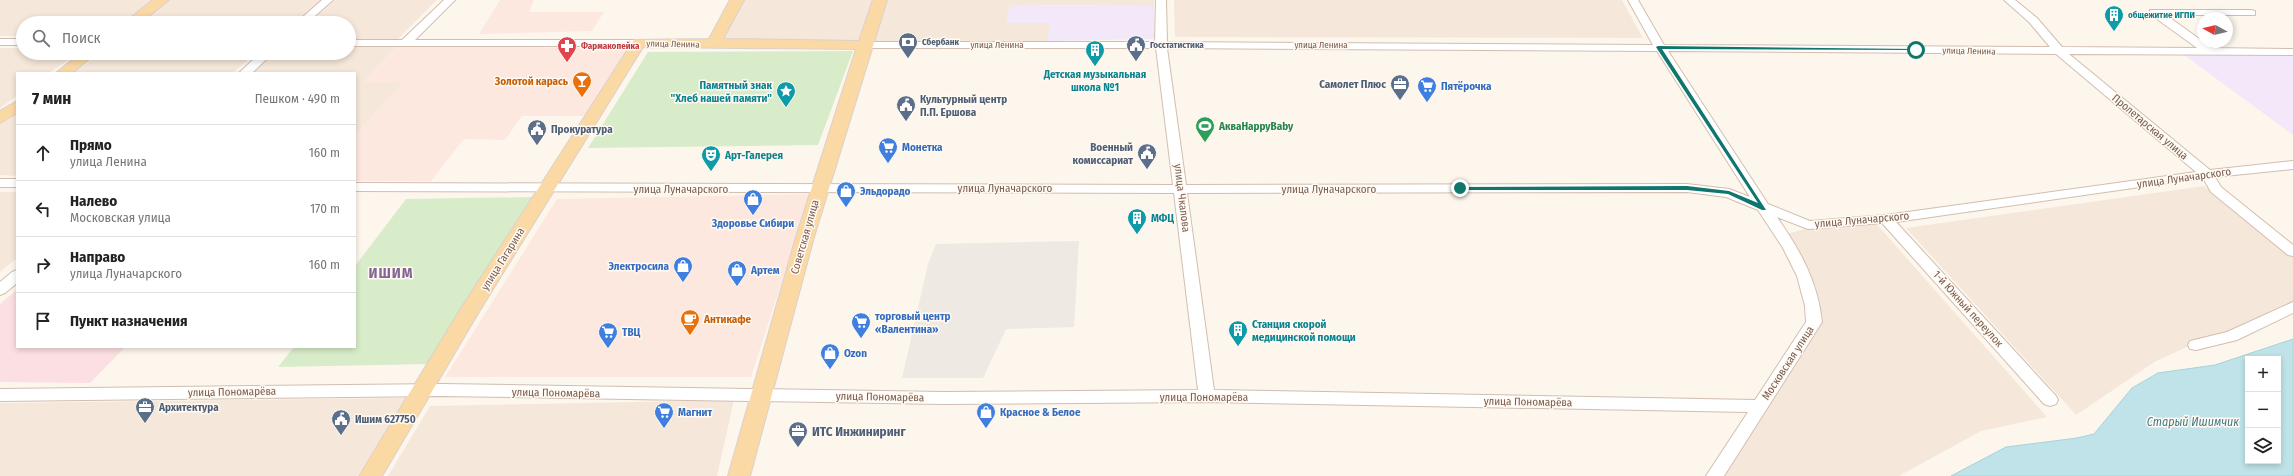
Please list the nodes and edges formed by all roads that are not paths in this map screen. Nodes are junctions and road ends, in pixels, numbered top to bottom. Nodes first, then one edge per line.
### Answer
1 (162, 0) edge
2 (328, 0) edge
3 (450, 0) edge
4 (738, 0) edge
5 (880, 0) edge
6 (1161, 0) edge
7 (1632, 0) edge
8 (2009, 0) edge
9 (2251, 13) dead end
10 (140, 16) edge
11 (309, 16) edge
12 (0, 42) edge
13 (16, 42) edge
14 (356, 43) edge
15 (405, 43) junction
16 (640, 43) junction
17 (714, 44) junction
18 (865, 45) junction
19 (1161, 45) junction
20 (1658, 47) junction
21 (2060, 52) junction
22 (2210, 52) junction
23 (2293, 52) edge
24 (81, 60) edge
25 (259, 60) edge
26 (64, 72) edge
27 (246, 72) edge
28 (16, 107) edge
29 (0, 118) edge
30 (2293, 164) edge
31 (2207, 174) junction
32 (0, 183) edge
33 (16, 183) edge
34 (356, 187) edge
35 (547, 188) junction
36 (819, 188) junction
37 (1181, 189) junction
38 (1764, 208) junction
39 (1886, 219) junction
40 (2293, 252) edge
41 (16, 276) edge
42 (0, 290) edge
43 (2293, 307) edge
44 (2196, 346) dead end
45 (421, 390) junction
46 (0, 395) edge
47 (759, 396) junction
48 (1207, 396) junction
49 (2050, 400) dead end
50 (1760, 406) junction
51 (370, 476) edge
52 (739, 476) edge
53 (1715, 476) edge

1 - 10 main road
2 - 11 street
3 - 15 street
4 - 17 main road
5 - 18 main road, Советская улица
6 - 19 street, улица Чкалова
7 - 20 street, Московская улица
8 - 21 street, Пролетарская улица
9 - 22 street
12 - 13 street
14 - 15 street, улица Ленина
15 - 16 street, улица Ленина
16 - 17 main road, улица Ленина
16 - 35 main road, улица Гагарина
17 - 18 main road, улица Ленина
18 - 19 street, улица Ленина
18 - 36 main road, Советская улица
19 - 20 street, улица Ленина
19 - 37 street, улица Чкалова
20 - 21 street, улица Ленина
20 - 38 street, Московская улица
21 - 22 street, улица Ленина
21 - 31 street, Пролетарская улица
22 - 23 street, улица Ленина
24 - 26 main road
25 - 27 street
28 - 29 main road
30 - 31 street, улица Луначарского
31 - 39 street, улица Луначарского
31 - 40 street, Пролетарская улица
32 - 33 street
34 - 35 street, улица Луначарского
35 - 36 street, улица Луначарского
35 - 45 main road, улица Гагарина
36 - 37 street, улица Луначарского
36 - 47 main road, Советская улица
37 - 38 street, улица Луначарского
37 - 48 street, улица Чкалова
38 - 39 street, улица Луначарского
38 - 50 street, Московская улица
39 - 49 street, 1-й Южный переулок
41 - 42 street
43 - 44 street
45 - 46 street, улица Пономарёва
45 - 47 street, улица Пономарёва
45 - 51 main road, улица Гагарина
47 - 48 street, улица Пономарёва
47 - 52 main road, Советская улица
48 - 50 street, улица Пономарёва
50 - 53 street, Московская улица

